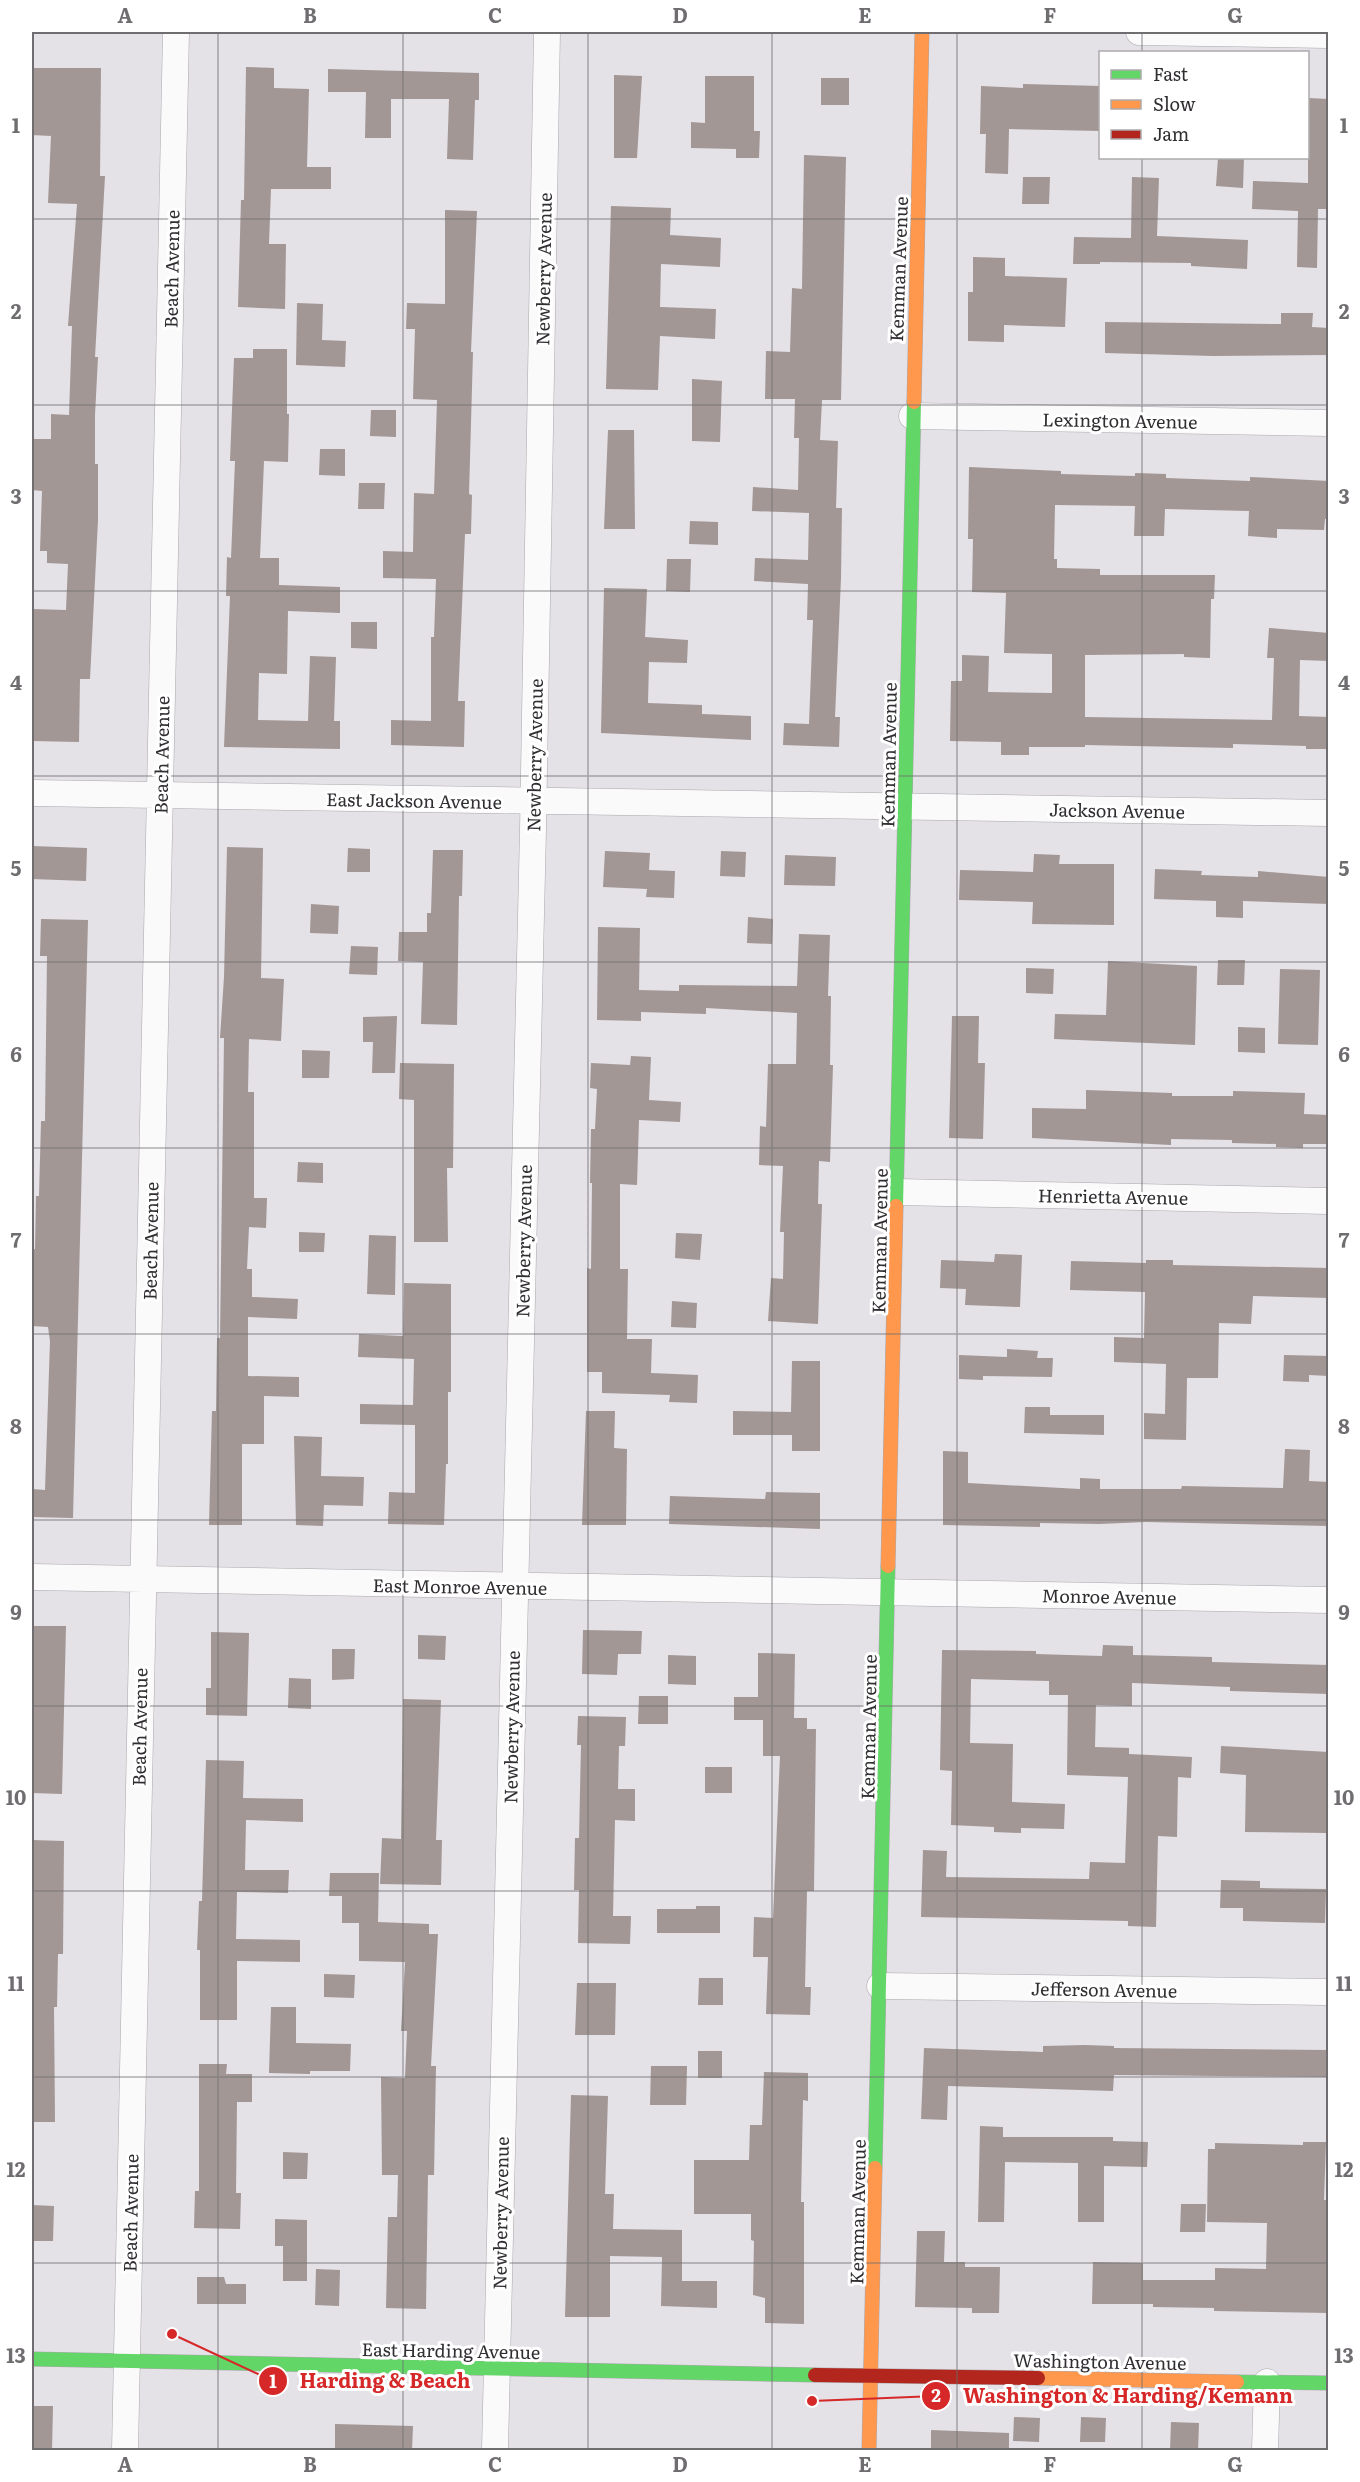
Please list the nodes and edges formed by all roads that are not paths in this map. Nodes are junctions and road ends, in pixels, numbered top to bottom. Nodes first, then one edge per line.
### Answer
1 (176, 32) edge
2 (547, 32) edge
3 (922, 32) edge
4 (1138, 32) edge
5 (1329, 35) edge
6 (912, 416) junction
7 (1329, 423) edge
8 (32, 794) edge
9 (160, 797) junction
10 (533, 802) junction
11 (905, 808) junction
12 (1329, 813) edge
13 (897, 1192) junction
14 (1329, 1201) edge
15 (32, 1577) edge
16 (142, 1580) junction
17 (515, 1587) junction
18 (889, 1593) junction
19 (1329, 1600) edge
20 (880, 1986) junction
21 (1329, 1992) edge
22 (32, 2359) edge
23 (127, 2361) junction
24 (496, 2370) junction
25 (871, 2375) junction
26 (1267, 2382) junction
27 (1329, 2383) edge
28 (125, 2451) edge
29 (495, 2451) edge
30 (869, 2451) edge
31 (1266, 2451) edge

1 - 9 street, Beach Avenue
2 - 10 street, Newberry Avenue
3 - 6 street, Kemman Avenue
4 - 5 street
6 - 7 street, Lexington Avenue
6 - 11 street, Kemman Avenue
8 - 9 street, East Jackson Avenue
9 - 10 street, East Jackson Avenue
9 - 16 street, Beach Avenue
10 - 11 street, East Jackson Avenue
10 - 17 street, Newberry Avenue
11 - 12 street, Jackson Avenue
11 - 13 street, Kemman Avenue
13 - 14 street, Henrietta Avenue
13 - 18 street, Kemman Avenue
15 - 16 street, East Monroe Avenue
16 - 17 street, East Monroe Avenue
16 - 23 street, Beach Avenue
17 - 18 street, East Monroe Avenue
17 - 24 street, Newberry Avenue
18 - 19 street, Monroe Avenue
18 - 20 street, Kemman Avenue
20 - 21 street, Jefferson Avenue
20 - 25 street, Kemman Avenue
22 - 23 street, East Harding Avenue
23 - 24 street, East Harding Avenue
23 - 28 street, Beach Avenue
24 - 25 street, East Harding Avenue
24 - 29 street, Newberry Avenue
25 - 26 street, Washington Avenue
25 - 30 street, Kemman Avenue
26 - 27 street, Washington Avenue
26 - 31 street

